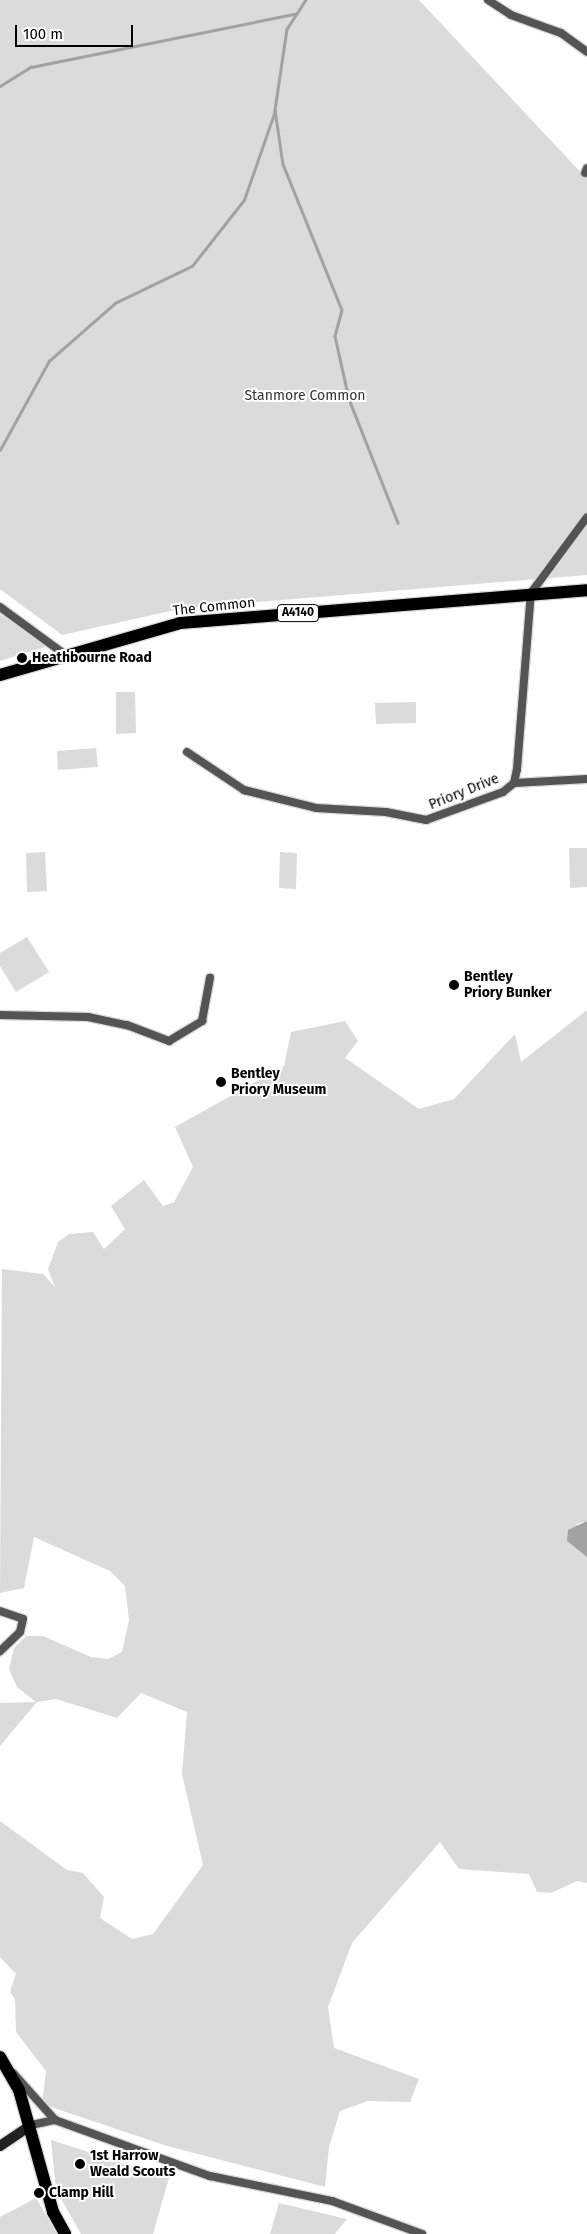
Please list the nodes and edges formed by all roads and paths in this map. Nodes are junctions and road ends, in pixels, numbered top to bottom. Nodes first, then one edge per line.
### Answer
1 (488, 0) edge
2 (587, 52) edge
3 (587, 517) edge
4 (587, 590) edge
5 (531, 593) junction
6 (0, 607) edge
7 (69, 657) junction
8 (0, 674) edge
9 (187, 752) dead end
10 (587, 779) edge
11 (514, 783) junction
12 (210, 978) dead end
13 (0, 1015) edge
14 (0, 1611) edge
15 (0, 1652) edge
16 (0, 2057) edge
17 (9, 2070) junction
18 (55, 2120) junction
19 (31, 2125) junction
20 (0, 2146) edge
21 (65, 2234) edge
22 (422, 2234) edge

1 - 2 street
3 - 5 street
4 - 5 main road, The Common / A4140
5 - 7 main road, The Common / A4140
5 - 11 street, Priory Drive
6 - 7 street
7 - 8 main road, The Common / A4140
9 - 11 street, Priory Drive
10 - 11 street
12 - 13 street
14 - 15 street
16 - 17 main road
17 - 18 street
17 - 19 main road
18 - 19 street
18 - 22 street
19 - 20 street
19 - 21 main road

